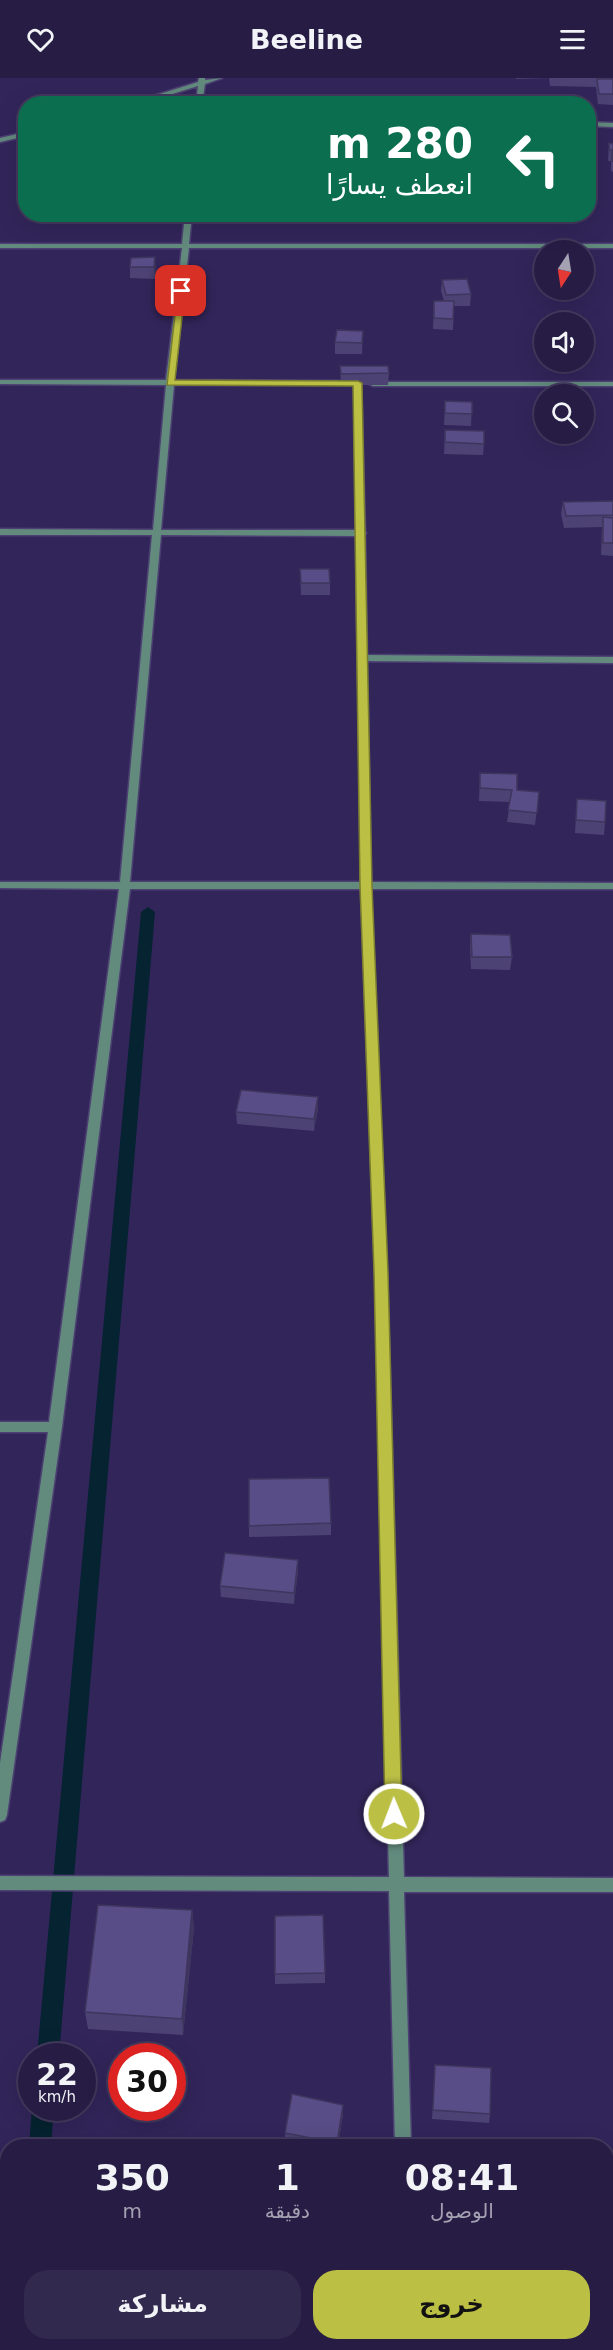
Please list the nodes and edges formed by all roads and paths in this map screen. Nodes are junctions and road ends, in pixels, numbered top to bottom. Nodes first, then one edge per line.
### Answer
1 (219, 78) edge
2 (202, 80) edge
3 (155, 96) edge
4 (201, 96) edge
5 (596, 124) edge
6 (613, 125) edge
7 (18, 136) edge
8 (0, 140) edge
9 (188, 222) edge
10 (186, 245) junction
11 (0, 246) edge
12 (613, 246) edge
13 (0, 382) edge
14 (170, 383) junction
15 (358, 383) junction
16 (613, 384) edge
17 (0, 532) edge
18 (156, 532) junction
19 (362, 533) junction
20 (364, 658) junction
21 (613, 660) edge
22 (0, 885) edge
23 (125, 885) junction
24 (366, 886) junction
25 (613, 886) edge
26 (0, 1427) edge
27 (55, 1427) junction
28 (0, 1815) edge
29 (0, 1883) edge
30 (395, 1884) junction
31 (613, 1885) edge
32 (403, 2139) edge

1 - 2 street
2 - 3 street
2 - 4 street
5 - 6 street
7 - 8 street
9 - 10 street
10 - 11 street
10 - 12 street
10 - 14 street
13 - 14 street
14 - 15 street
14 - 18 street
15 - 16 street
15 - 19 street
17 - 18 street
18 - 19 street
18 - 23 street
19 - 20 street
20 - 21 street
20 - 24 street
22 - 23 street
23 - 24 street
23 - 27 street
24 - 25 street
24 - 30 street
26 - 27 street
27 - 28 street
29 - 30 street
30 - 31 street
30 - 32 street

